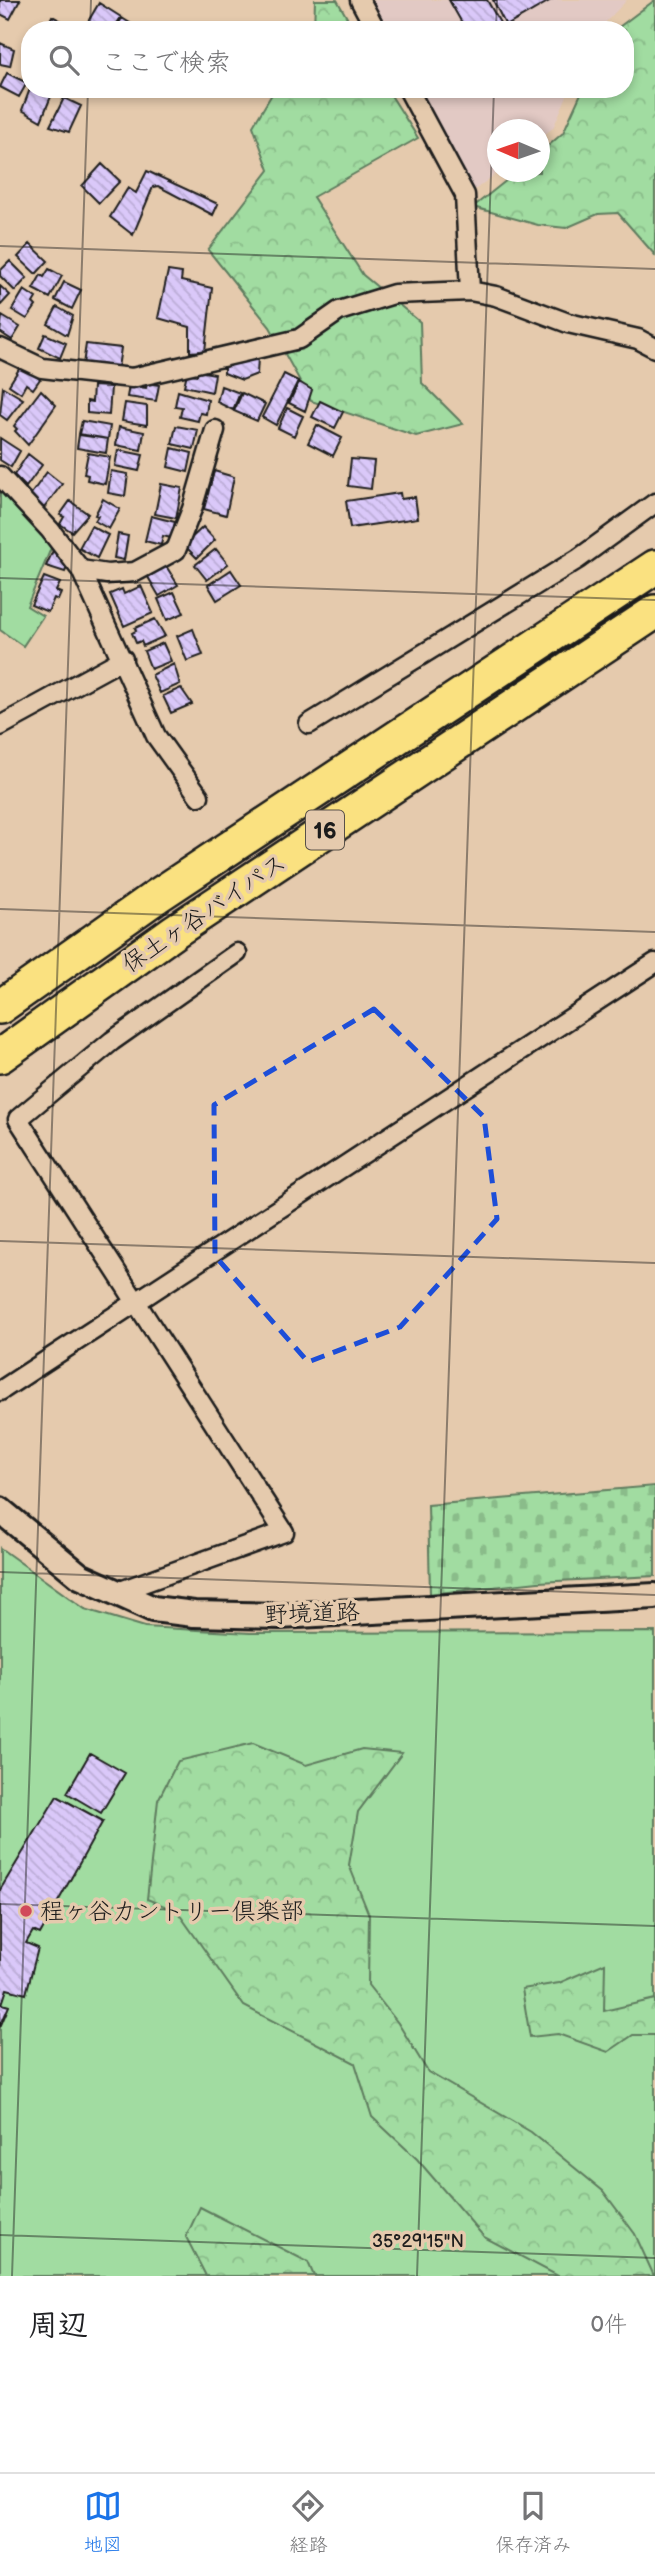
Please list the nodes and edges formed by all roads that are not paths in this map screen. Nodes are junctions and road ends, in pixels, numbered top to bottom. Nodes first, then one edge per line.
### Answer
1 (360, 0) edge
2 (371, 21) edge
3 (413, 98) edge
4 (470, 291) junction
5 (0, 348) edge
6 (655, 348) edge
7 (215, 430) dead end
8 (0, 476) edge
9 (655, 503) edge
10 (655, 567) edge
11 (81, 570) junction
12 (655, 612) edge
13 (123, 659) junction
14 (309, 724) dead end
15 (0, 726) edge
16 (199, 796) dead end
17 (237, 954) dead end
18 (655, 963) edge
19 (0, 1007) edge
20 (0, 1056) edge
21 (134, 1302) junction
22 (0, 1391) edge
23 (0, 1510) edge
24 (115, 1593) junction
25 (655, 1596) edge

1 - 2 street
3 - 4 street
4 - 5 street
4 - 6 street
7 - 11 street
8 - 11 street
9 - 14 street
10 - 19 highway, 保土ヶ谷バイパス / 16
11 - 13 street
12 - 20 highway, 保土ヶ谷バイパス / 16
13 - 15 street
13 - 16 street
17 - 21 street
18 - 21 street
21 - 22 street
21 - 24 street
23 - 24 street, 野境道路
24 - 25 street, 野境道路

